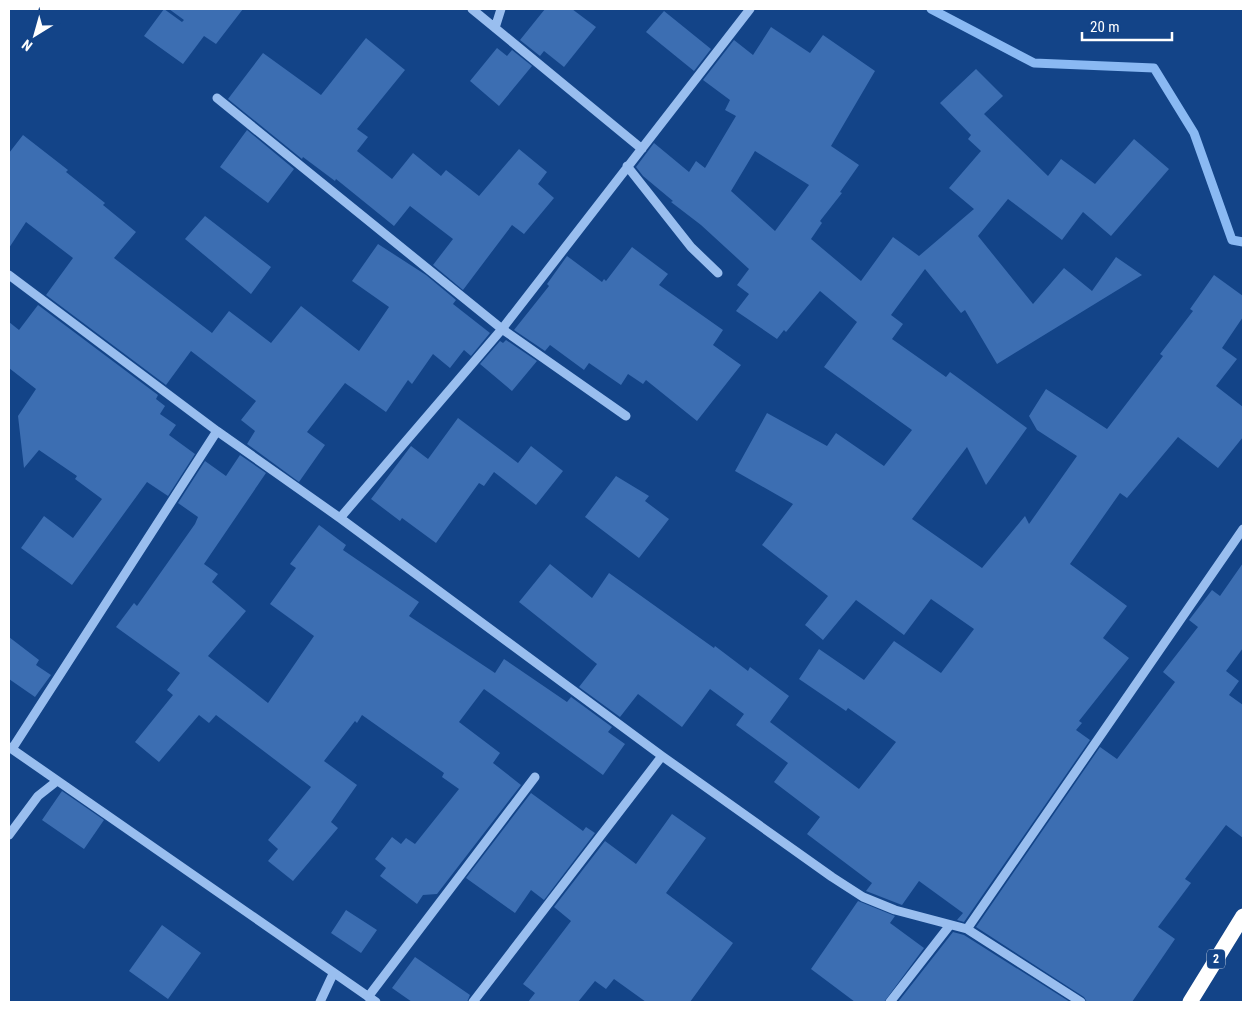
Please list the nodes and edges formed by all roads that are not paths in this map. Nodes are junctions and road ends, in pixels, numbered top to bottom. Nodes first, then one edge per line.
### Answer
1 (472, 9) edge
2 (501, 9) edge
3 (750, 9) edge
4 (495, 28) junction
5 (217, 98) dead end
6 (642, 148) junction
7 (627, 166) junction
8 (718, 273) dead end
9 (9, 275) edge
10 (502, 329) junction
11 (626, 416) dead end
12 (217, 431) junction
13 (340, 518) junction
14 (1243, 529) edge
15 (10, 748) edge
16 (662, 756) junction
17 (535, 777) dead end
18 (57, 780) junction
19 (9, 835) edge
20 (1243, 916) edge
21 (950, 925) junction
22 (967, 929) junction
23 (333, 974) junction
24 (372, 1000) edge
25 (320, 1002) edge
26 (473, 1002) edge
27 (890, 1002) edge
28 (1081, 1002) edge
29 (1190, 1002) edge

1 - 4 street
2 - 4 street
3 - 6 street
4 - 6 street
5 - 10 street
6 - 7 street
7 - 8 street
7 - 10 street
9 - 12 street
10 - 11 street
10 - 13 street
12 - 13 street
12 - 15 street
13 - 16 street
14 - 22 street
15 - 18 street
16 - 21 street
16 - 26 street
17 - 24 street
18 - 19 street
18 - 23 street
20 - 29 highway, 2
21 - 22 street
21 - 27 street
22 - 28 street
23 - 24 street
23 - 25 street

